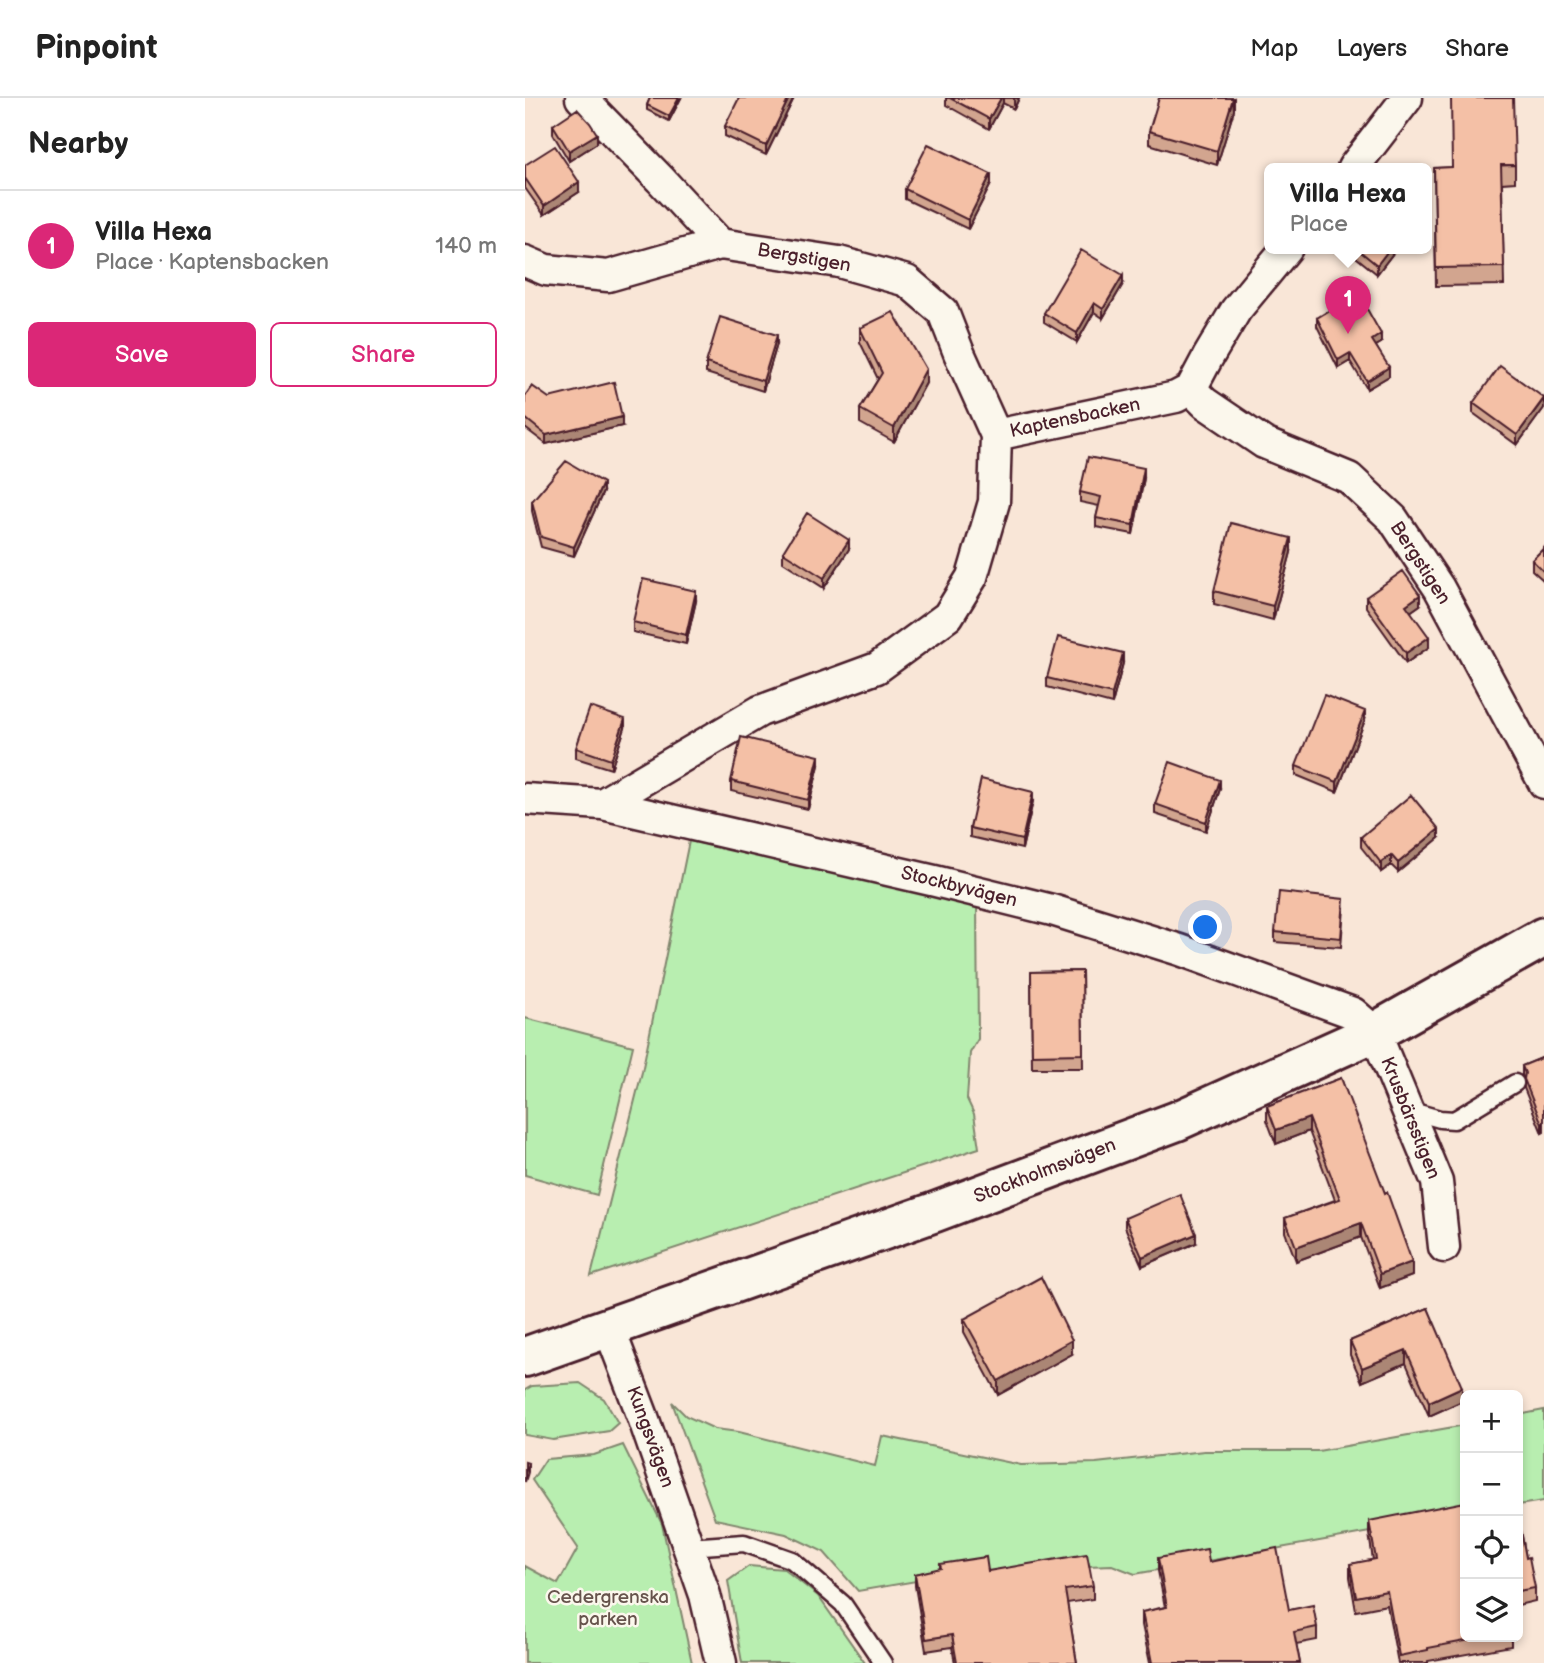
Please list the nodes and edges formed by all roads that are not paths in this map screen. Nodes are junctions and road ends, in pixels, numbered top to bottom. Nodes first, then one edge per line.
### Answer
1 (581, 98) edge
2 (1407, 98) edge
3 (1357, 163) edge
4 (720, 244) junction
5 (1282, 254) edge
6 (525, 261) edge
7 (1191, 389) junction
8 (996, 435) junction
9 (1542, 777) edge
10 (525, 799) edge
11 (602, 804) junction
12 (1544, 937) edge
13 (1375, 1031) junction
14 (1515, 1083) dead end
15 (1408, 1110) junction
16 (1444, 1247) dead end
17 (609, 1328) junction
18 (525, 1357) edge
19 (689, 1547) junction
20 (721, 1663) edge
21 (883, 1663) edge

1 - 4 street
2 - 3 street
4 - 6 street
4 - 8 street, Bergstigen
5 - 7 street
7 - 8 street, Kaptensbacken
7 - 9 street, Bergstigen
8 - 11 street, Kaptensbacken
10 - 11 street, Stockbyvägen
11 - 13 street, Stockbyvägen
12 - 13 street, Stockholmsvägen
13 - 15 street, Krusbärsstigen
13 - 17 street, Stockholmsvägen
14 - 15 lane
15 - 16 street, Krusbärsstigen
17 - 18 street, Stockholmsvägen
17 - 19 street, Kungsvägen
19 - 20 street, Kungsvägen
19 - 21 lane

